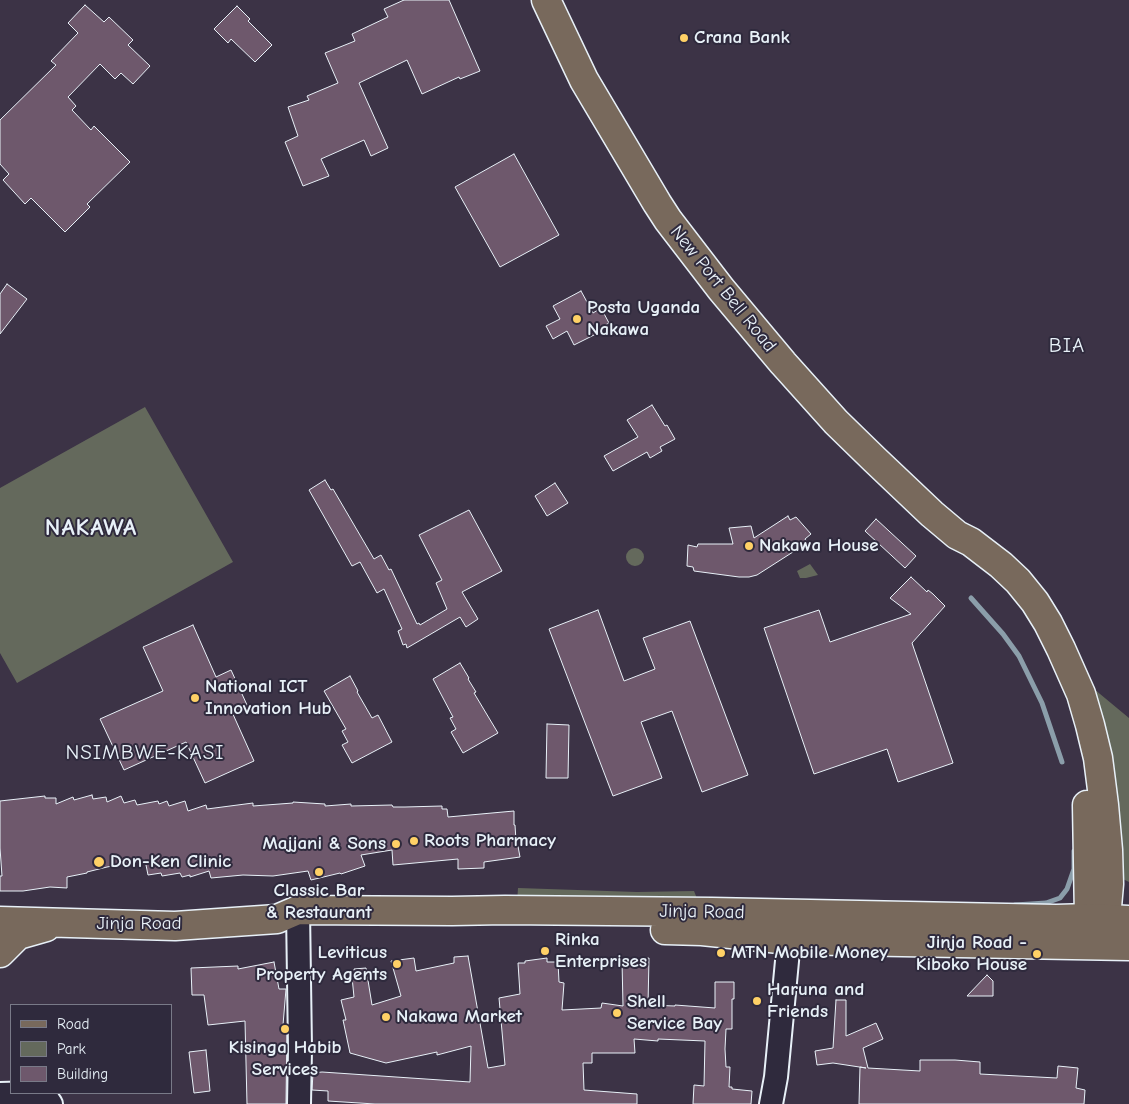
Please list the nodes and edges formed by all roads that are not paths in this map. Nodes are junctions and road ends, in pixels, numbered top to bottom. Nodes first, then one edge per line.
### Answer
1 (546, 0) edge
2 (291, 918) junction
3 (0, 921) edge
4 (59, 923) junction
5 (1111, 924) edge
6 (789, 940) junction
7 (1069, 945) junction
8 (0, 953) edge
9 (38, 1094) edge
10 (51, 1104) edge
11 (299, 1104) edge
12 (771, 1104) edge

1 - 5 main road, New Port Bell Road
2 - 4 main road, Jinja Road
2 - 5 main road, Jinja Road
2 - 6 main road, Jinja Road
2 - 11 street
3 - 4 main road, Jinja Road
4 - 8 main road
5 - 7 main road, Jinja Road
5 - 7 main road
6 - 7 main road, Jinja Road
6 - 12 street
9 - 10 street

